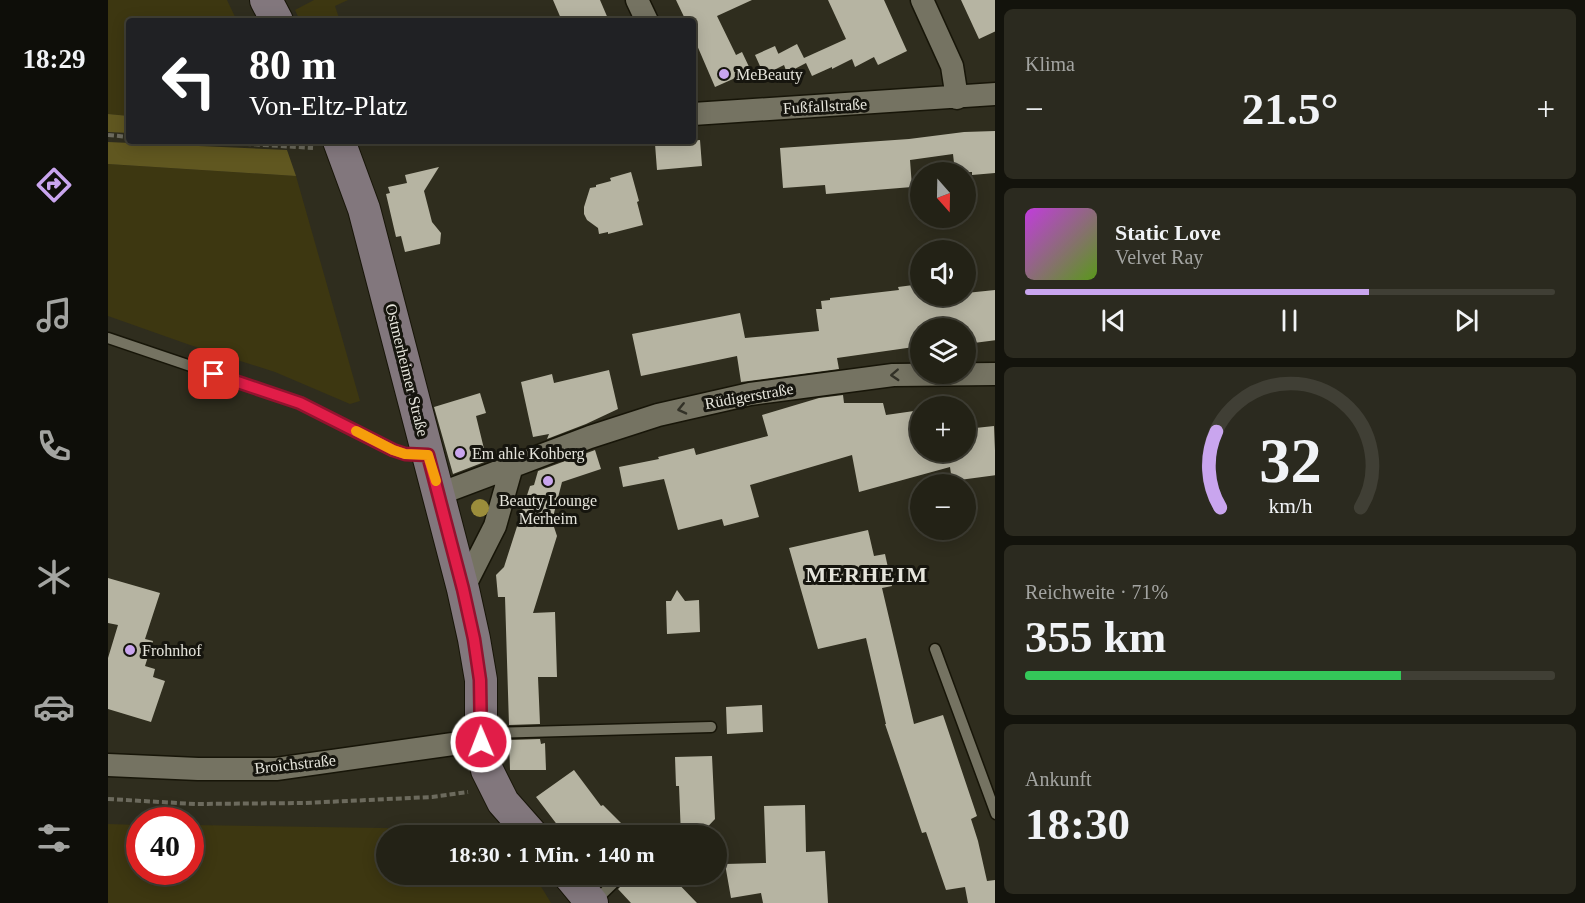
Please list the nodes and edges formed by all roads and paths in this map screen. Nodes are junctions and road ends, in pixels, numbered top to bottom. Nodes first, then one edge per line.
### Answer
1 (267, 0) edge
2 (638, 0) edge
3 (922, 0) edge
4 (276, 18) edge
5 (646, 18) edge
6 (995, 94) edge
7 (957, 98) junction
8 (696, 114) edge
9 (108, 135) edge
10 (126, 136) edge
11 (296, 144) edge
12 (328, 145) edge
13 (108, 338) edge
14 (995, 374) edge
15 (428, 455) junction
16 (512, 466) junction
17 (439, 494) junction
18 (463, 589) junction
19 (935, 649) dead end
20 (711, 727) dead end
21 (481, 738) junction
22 (108, 765) edge
23 (108, 799) edge
24 (503, 802) junction
25 (995, 811) edge
26 (523, 825) edge
27 (577, 885) edge
28 (612, 885) edge
29 (593, 903) edge

1 - 4 street
2 - 5 street
3 - 7 street
6 - 7 street, Fußfallstraße
7 - 8 street, Fußfallstraße
9 - 10 path
11 - 12 path
12 - 15 street, Ostmerheimer Straße
13 - 15 lane
14 -> 16 street, Rüdigerstraße
15 - 17 street, Ostmerheimer Straße
16 - 17 street, Rüdigerstraße
16 - 18 street
17 - 18 street, Ostmerheimer Straße
18 - 21 street, Ostmerheimer Straße
19 - 25 lane
20 - 21 lane
21 - 22 street, Broichstraße
21 - 24 street, Ostmerheimer Straße
23 - 24 path
24 - 26 street, Ostmerheimer Straße
27 - 29 street
28 - 29 lane

